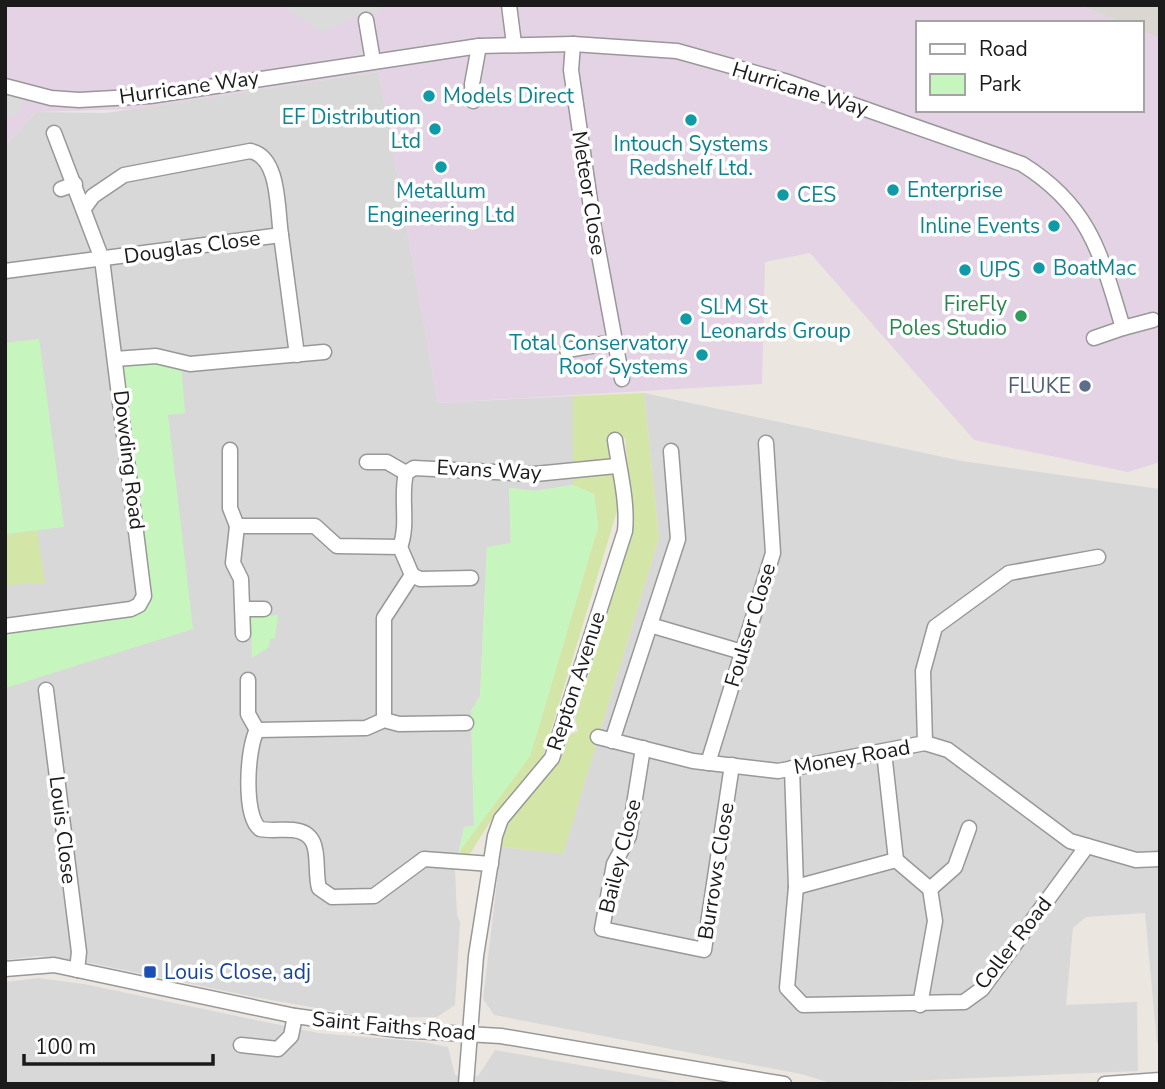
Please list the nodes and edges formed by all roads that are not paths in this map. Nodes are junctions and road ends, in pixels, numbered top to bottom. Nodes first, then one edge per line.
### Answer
1 (509, 5) edge
2 (366, 20) dead end
3 (514, 44) junction
4 (573, 44) junction
5 (479, 46) junction
6 (373, 61) junction
7 (5, 86) edge
8 (473, 102) dead end
9 (54, 133) dead end
10 (85, 207) junction
11 (281, 234) junction
12 (102, 259) junction
13 (5, 271) edge
14 (1153, 320) dead end
15 (1123, 328) junction
16 (1094, 338) dead end
17 (614, 342) junction
18 (568, 350) dead end
19 (324, 352) dead end
20 (297, 355) junction
21 (115, 359) junction
22 (622, 379) dead end
23 (615, 440) dead end
24 (766, 443) dead end
25 (230, 450) dead end
26 (671, 451) dead end
27 (367, 461) dead end
28 (616, 466) junction
29 (406, 473) junction
30 (237, 526) junction
31 (400, 547) junction
32 (1098, 557) dead end
33 (412, 575) junction
34 (471, 578) dead end
35 (243, 609) junction
36 (264, 609) dead end
37 (650, 625) junction
38 (5, 626) edge
39 (243, 634) dead end
40 (742, 652) junction
41 (248, 680) dead end
42 (46, 690) dead end
43 (384, 720) junction
44 (466, 723) dead end
45 (257, 730) junction
46 (925, 743) junction
47 (643, 748) junction
48 (884, 752) junction
49 (708, 763) junction
50 (732, 765) junction
51 (792, 768) junction
52 (970, 828) dead end
53 (1087, 846) junction
54 (1160, 859) edge
55 (896, 860) junction
56 (491, 864) junction
57 (796, 887) junction
58 (930, 889) junction
59 (678, 946) joint
60 (5, 969) edge
61 (77, 970) junction
62 (920, 1005) junction
63 (295, 1016) junction
64 (471, 1033) junction
65 (241, 1045) dead end
66 (1160, 1080) edge
67 (466, 1084) edge
68 (784, 1084) edge
69 (1105, 1084) edge

1 - 3 street
2 - 6 street
3 - 4 street, Hurricane Way
3 - 5 street, Hurricane Way
4 - 15 street, Hurricane Way
4 - 17 street, Meteor Close
5 - 6 street, Hurricane Way
5 - 8 street
6 - 7 street, Hurricane Way
9 - 10 street, Dowding Road
10 - 11 street, Douglas Close
10 - 12 street, Dowding Road
11 - 12 street, Douglas Close
11 - 20 street, Douglas Close
12 - 13 street, Douglas Close
12 - 21 street, Dowding Road
14 - 15 street
15 - 16 street
17 - 18 street
17 - 22 street, Meteor Close
19 - 20 street
20 - 21 street
21 - 38 street, Dowding Road
23 - 28 street, Repton Avenue
24 - 40 street, Foulser Close
25 - 30 street
26 - 37 street
27 - 29 street, Evans Way
28 - 29 street, Evans Way
28 - 56 street, Repton Avenue
29 - 31 street, Evans Way
30 - 31 street
30 - 35 street
31 - 33 street
32 - 46 street
33 - 34 street
33 - 43 street
35 - 36 street
35 - 39 street
37 - 40 street
37 - 47 street, Money Road
40 - 49 street, Foulser Close
41 - 45 street
42 - 61 street, Louis Close
43 - 44 street
43 - 45 street
45 - 56 street
46 - 48 street, Money Road
46 - 53 street, Money Road
47 - 49 street, Money Road
47 - 59 street, Bailey Close
48 - 51 street, Money Road
48 - 55 street
49 - 50 street, Money Road
50 - 51 street, Money Road
50 - 59 street, Burrows Close
51 - 57 street, Coller Road
52 - 58 street
53 - 54 street, Money Road
53 - 62 street, Coller Road
55 - 57 street
55 - 58 street
56 - 64 street, Repton Avenue
57 - 62 street, Coller Road
58 - 62 street
60 - 61 street, Saint Faiths Road
61 - 63 street, Saint Faiths Road
63 - 64 street, Saint Faiths Road
63 - 65 street
64 - 67 street, Repton Avenue
64 - 68 street, Saint Faiths Road
66 - 69 street

